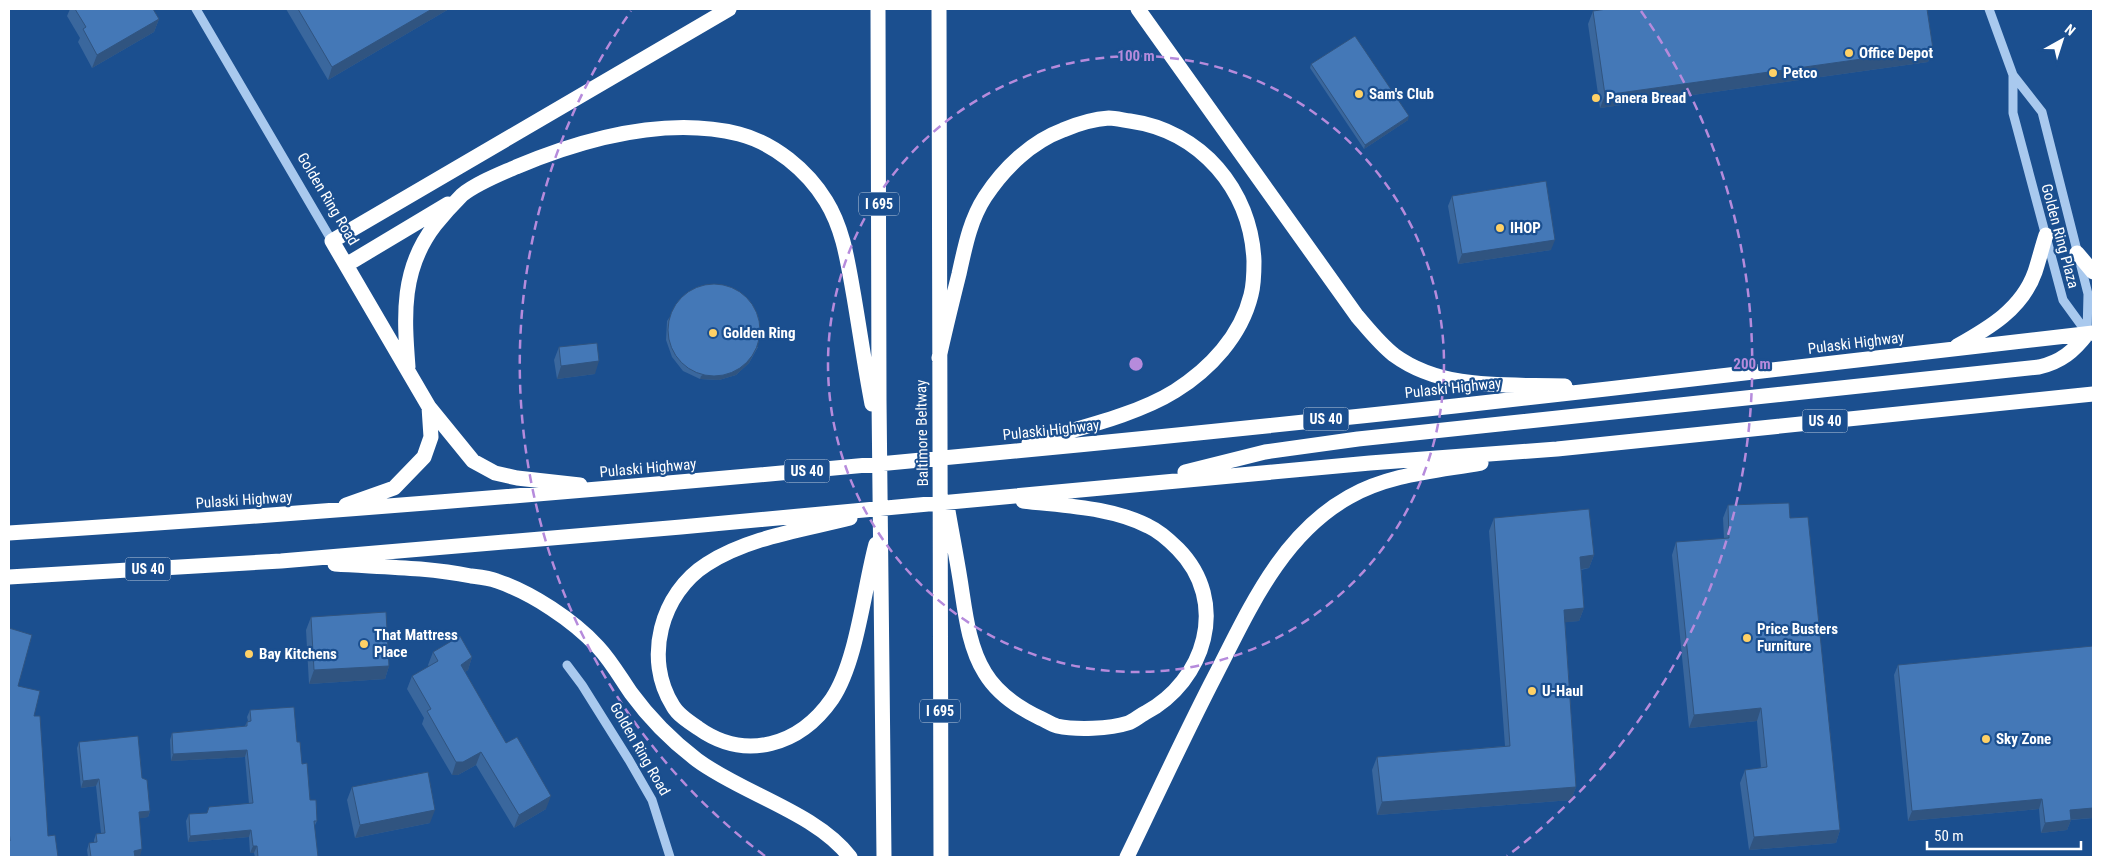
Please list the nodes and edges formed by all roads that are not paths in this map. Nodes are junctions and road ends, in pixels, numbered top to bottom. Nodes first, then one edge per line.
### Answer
1 (196, 9) edge
2 (729, 9) edge
3 (878, 9) edge
4 (938, 9) edge
5 (1138, 9) edge
6 (1989, 9) edge
7 (2013, 75) junction
8 (463, 195) junction
9 (2046, 235) junction
10 (332, 241) junction
11 (2077, 253) junction
12 (346, 264) junction
13 (2093, 272) edge
14 (2090, 333) edge
15 (1951, 350) junction
16 (939, 358) junction
17 (409, 371) junction
18 (1619, 388) junction
19 (2093, 394) edge
20 (875, 401) junction
21 (429, 407) junction
22 (1557, 449) junction
23 (995, 453) junction
24 (940, 471) junction
25 (1137, 484) junction
26 (618, 488) junction
27 (994, 497) junction
28 (899, 505) junction
29 (327, 512) junction
30 (9, 533) edge
31 (286, 561) junction
32 (875, 572) junction
33 (9, 577) edge
34 (567, 665) dead end
35 (670, 857) edge
36 (850, 857) edge
37 (884, 857) edge
38 (941, 857) edge
39 (1126, 857) edge

1 - 10 street, Golden Ring Road
2 - 10 highway
3 - 20 highway, I 695
4 - 16 highway, Baltimore Beltway / I 695
5 - 18 highway
6 - 7 street, Golden Ring Plaza
7 - 9 street, Golden Ring Plaza
7 - 11 street, Golden Ring Plaza
8 - 12 highway
8 - 17 highway
8 - 20 highway
9 - 14 street, Golden Ring Plaza
9 - 15 highway
10 - 12 highway, Golden Ring Road
11 - 13 highway
11 - 14 street, Golden Ring Plaza
12 - 17 highway, Golden Ring Road
14 - 15 highway, Pulaski Highway / US 40
14 - 25 highway
15 - 18 highway, Pulaski Highway / US 40
16 - 23 highway
16 - 24 highway, Baltimore Beltway / I 695
17 - 21 highway, Golden Ring Road
18 - 23 highway, Pulaski Highway / US 40
19 - 22 highway, US 40
20 - 32 highway, I 695
21 - 26 highway, Golden Ring Road
21 - 29 highway
22 - 25 highway, US 40
22 - 39 highway
23 - 26 highway, Pulaski Highway / US 40
24 - 27 highway
24 - 38 highway, Baltimore Beltway / I 695
25 - 27 highway, US 40
26 - 29 highway, Pulaski Highway / US 40
27 - 28 highway, US 40
28 - 31 highway, US 40
28 - 32 highway
29 - 30 highway, Pulaski Highway / US 40
31 - 33 highway, US 40
31 - 36 highway
32 - 37 highway
34 - 35 street, Golden Ring Road

